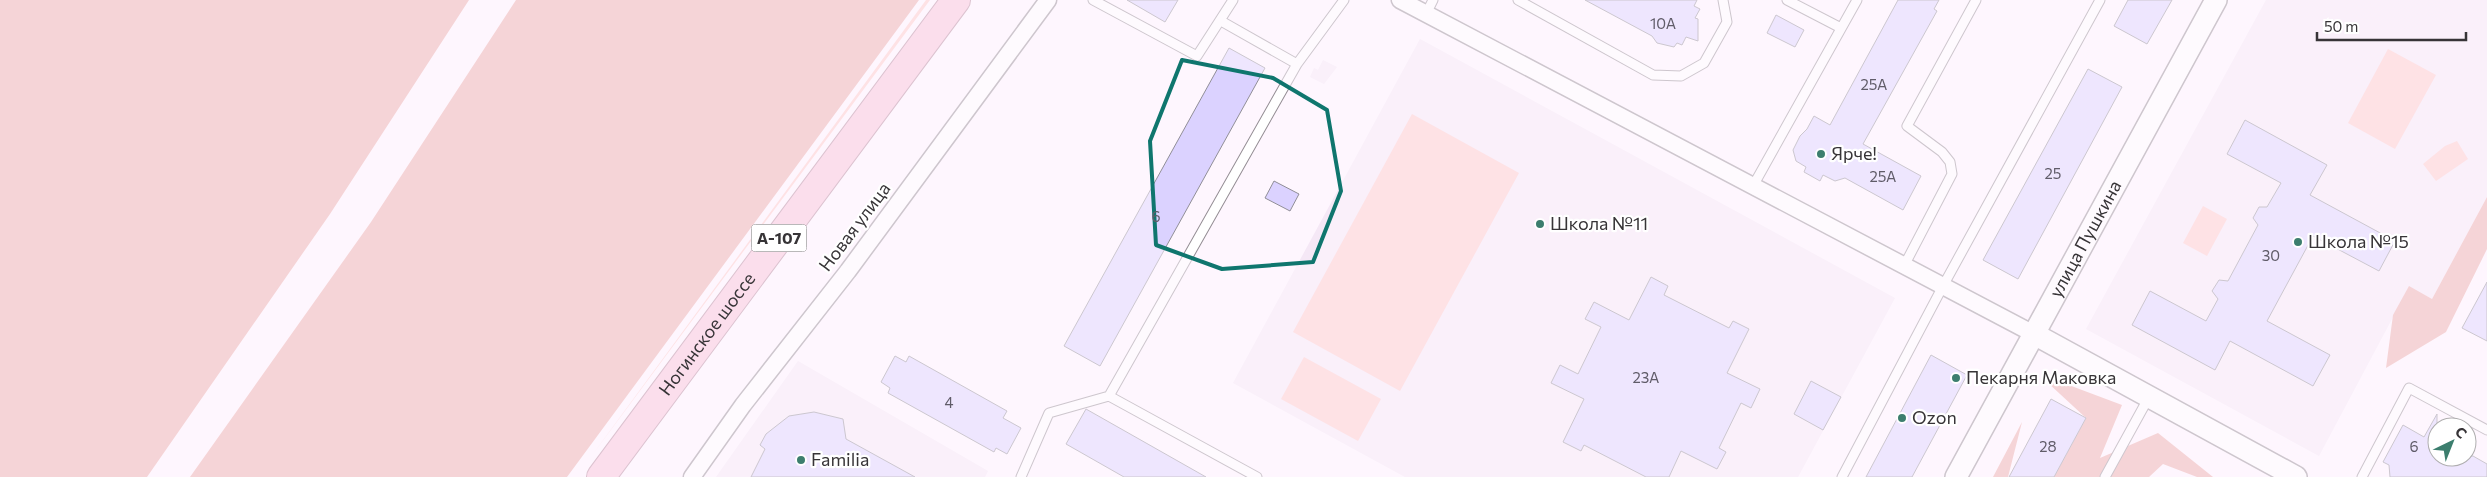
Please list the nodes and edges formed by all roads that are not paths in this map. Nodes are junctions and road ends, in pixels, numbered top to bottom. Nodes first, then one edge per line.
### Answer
1 (956, 0) edge
2 (1048, 0) edge
3 (1093, 0) edge
4 (1233, 0) edge
5 (1344, 0) edge
6 (1400, 0) edge
7 (1518, 0) edge
8 (1722, 0) edge
9 (1788, 0) edge
10 (1856, 0) edge
11 (1976, 0) edge
12 (2100, 0) edge
13 (2216, 0) edge
14 (1429, 7) edge
15 (1221, 21) junction
16 (1841, 28) junction
17 (1298, 64) junction
18 (1753, 186) junction
19 (1904, 266) junction
20 (1942, 286) junction
21 (2034, 334) junction
22 (1109, 396) junction
23 (2149, 397) junction
24 (2487, 430) edge
25 (601, 477) edge
26 (692, 477) edge
27 (1021, 477) edge
28 (1257, 477) edge
29 (1842, 477) edge
30 (1956, 477) edge
31 (2105, 477) edge
32 (2296, 477) edge
33 (2362, 477) edge

1 - 25 highway, Ногинское шоссе / А-107
2 - 26 street, Новая улица
3 - 15 lane
4 - 15 lane
5 - 17 lane
6 - 14 street
7 - 8 lane
9 - 16 lane
10 - 16 lane
11 - 19 lane
12 - 20 lane
13 - 21 street, улица Пушкина
14 - 18 street
15 - 17 lane
16 - 18 lane
17 - 22 lane
18 - 19 street
19 - 20 street
20 - 21 street
20 - 29 lane
21 - 23 street
21 - 30 street, улица Пушкина
22 - 27 lane
22 - 28 lane
23 - 31 lane
23 - 32 street
24 - 33 lane

